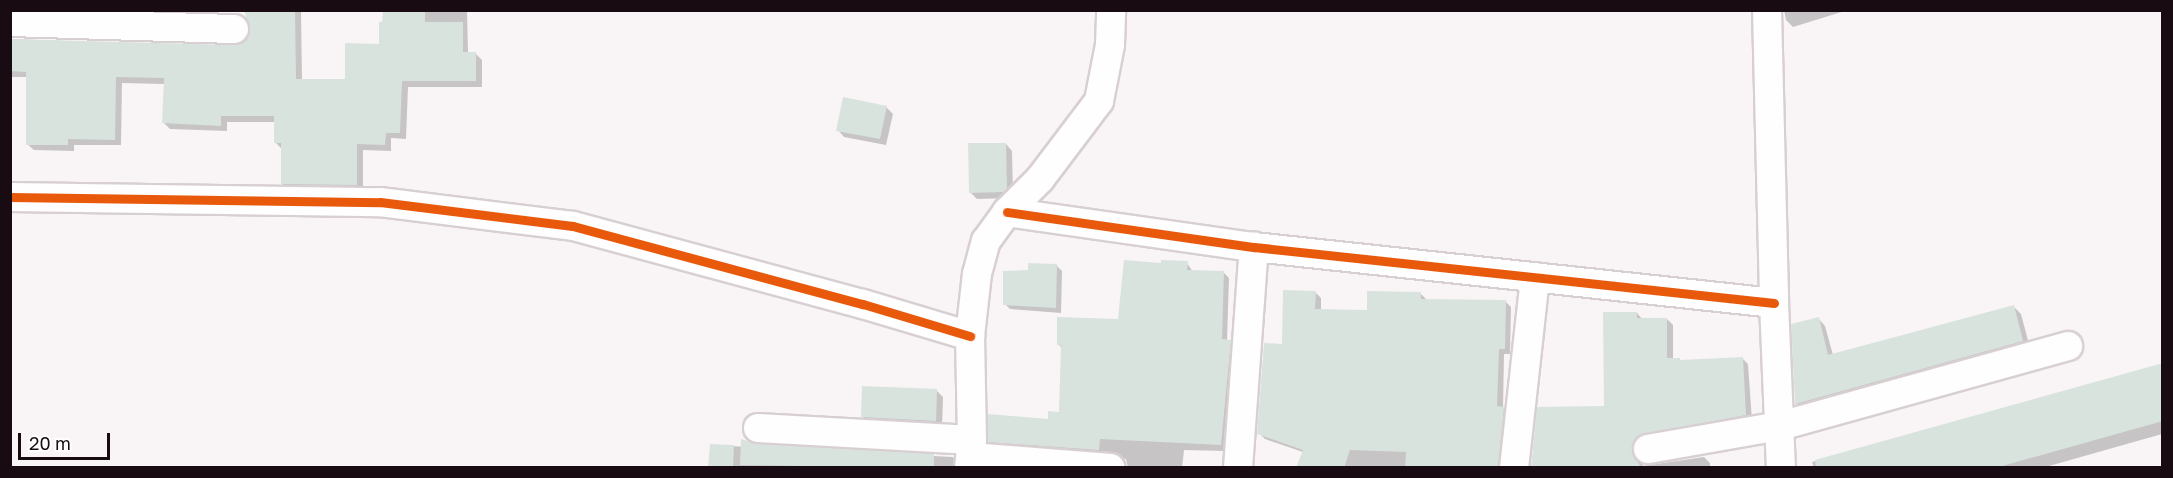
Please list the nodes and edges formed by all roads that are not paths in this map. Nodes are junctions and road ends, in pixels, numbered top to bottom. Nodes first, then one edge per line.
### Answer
1 (1112, 10) edge
2 (1767, 10) edge
3 (10, 22) edge
4 (234, 29) dead end
5 (10, 197) edge
6 (1007, 212) junction
7 (1254, 246) junction
8 (1535, 277) junction
9 (1774, 303) junction
10 (970, 336) junction
11 (2068, 346) dead end
12 (1780, 426) junction
13 (758, 428) dead end
14 (1648, 449) dead end
15 (971, 455) edge
16 (1111, 468) edge
17 (1238, 468) edge
18 (1514, 468) edge
19 (1782, 468) edge

1 - 6 street
2 - 9 street
3 - 4 street
5 - 10 street
6 - 7 street
6 - 10 street
7 - 8 street
7 - 17 street
8 - 9 street
8 - 18 street
9 - 12 street
10 - 15 street
11 - 12 street
12 - 14 street
12 - 19 street
13 - 15 street
15 - 16 street

